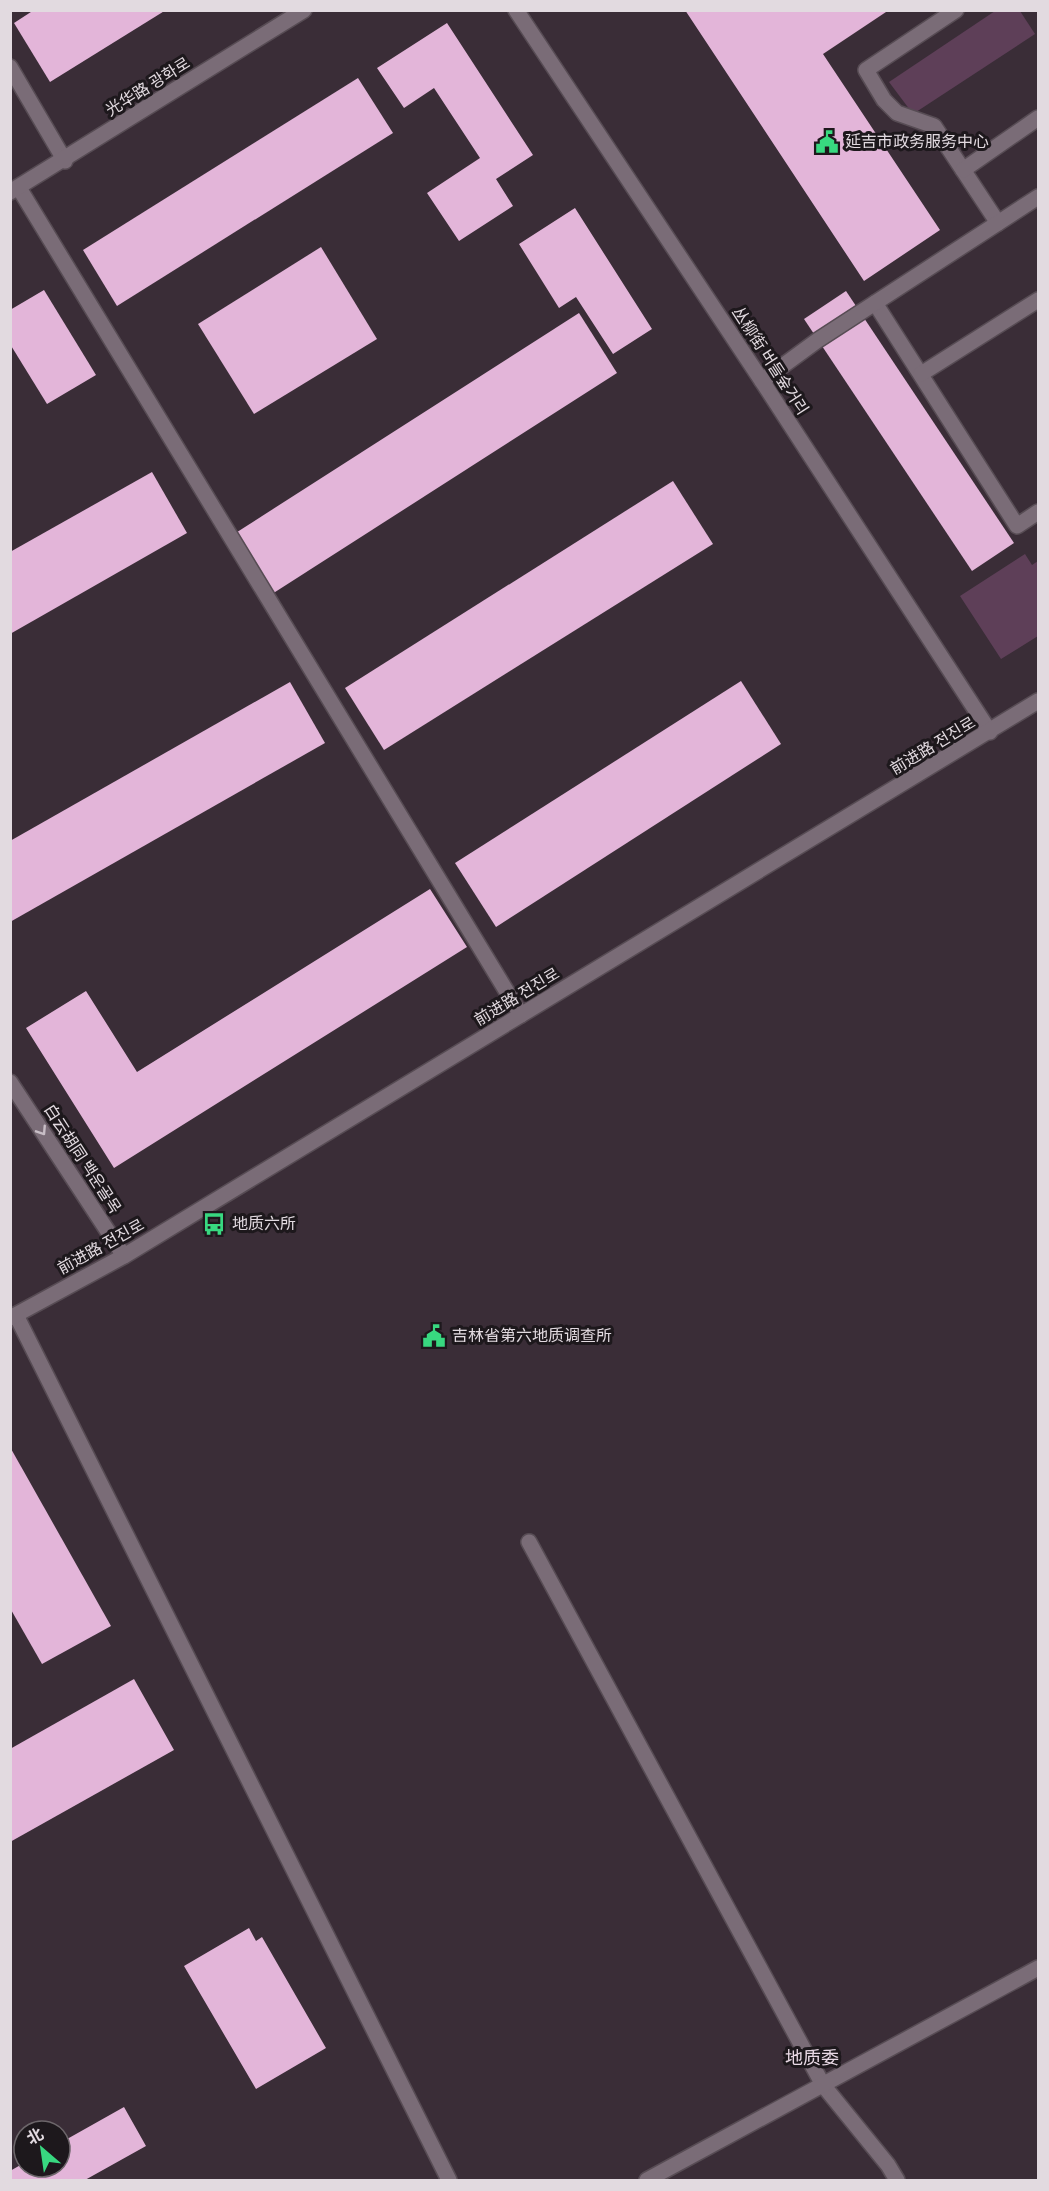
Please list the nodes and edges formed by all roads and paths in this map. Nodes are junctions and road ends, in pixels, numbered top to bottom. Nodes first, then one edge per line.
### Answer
1 (304, 10) edge
2 (516, 10) edge
3 (956, 10) edge
4 (10, 67) edge
5 (1038, 118) edge
6 (65, 160) junction
7 (963, 170) junction
8 (14, 190) edge
9 (1038, 197) edge
10 (998, 223) junction
11 (1038, 300) edge
12 (875, 303) junction
13 (921, 374) junction
14 (762, 381) junction
15 (1038, 512) edge
16 (1038, 701) edge
17 (990, 732) junction
18 (521, 1015) junction
19 (10, 1082) edge
20 (124, 1256) junction
21 (13, 1316) edge
22 (529, 1542) dead end
23 (1038, 1968) edge
24 (823, 2085) junction
25 (449, 2181) edge
26 (647, 2181) edge
27 (897, 2181) edge

1 - 6 street, 光华路 광화로
2 - 14 street, 丛柳街 버들숲거리
3 - 7 street
4 - 6 street
5 - 7 street
6 - 8 street, 光华路 광화로
7 - 10 street
8 - 18 street
9 - 10 street
10 - 12 street
11 - 13 street
12 - 13 street
12 - 14 street
13 - 15 street
14 - 17 street, 丛柳街 버들숲거리
16 - 17 street, 前进路 전진로
17 - 18 street, 前进路 전진로
18 - 20 street, 前进路 전진로
19 -> 20 street, 白云胡同 백운골목
20 - 21 street, 前进路 전진로
21 - 25 street
22 - 24 street
23 - 24 street
24 - 26 street
24 - 27 street

